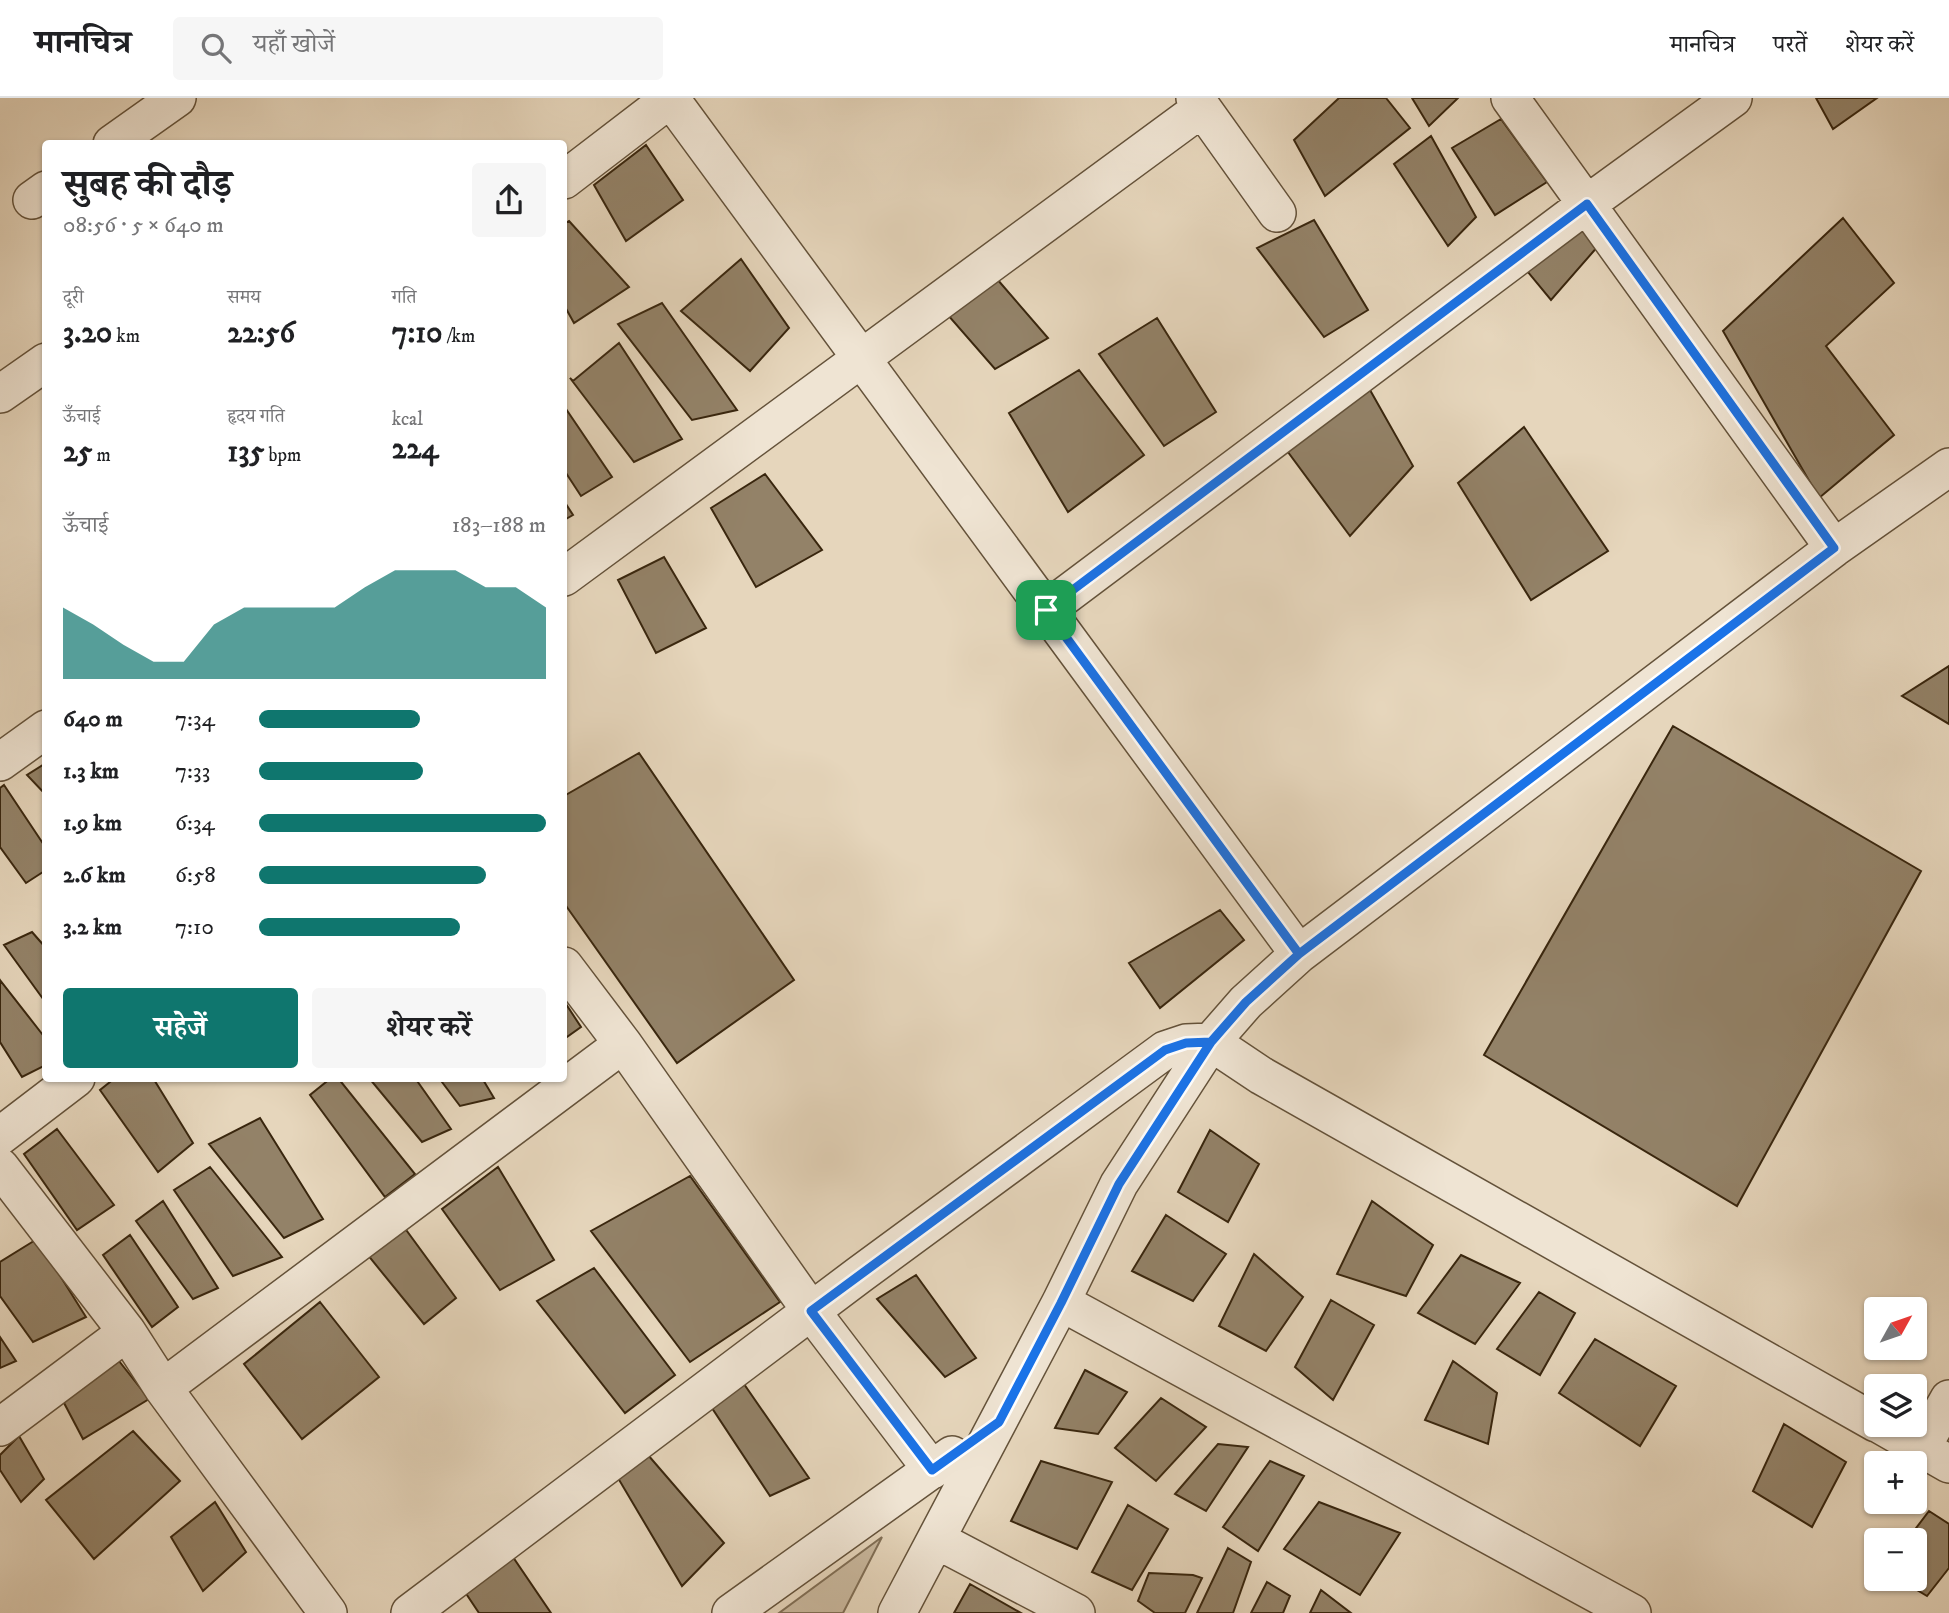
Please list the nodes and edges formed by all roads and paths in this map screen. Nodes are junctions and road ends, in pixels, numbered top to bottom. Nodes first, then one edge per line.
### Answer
1 (177, 98) edge
2 (670, 98) edge
3 (1510, 98) edge
4 (1732, 98) edge
5 (1199, 103) edge
6 (118, 140) edge
7 (567, 178) edge
8 (1587, 204) junction
9 (1278, 213) dead end
10 (862, 358) junction
11 (42, 365) edge
12 (0, 394) edge
13 (1949, 467) edge
14 (1834, 548) junction
15 (567, 575) edge
16 (1046, 610) junction
17 (42, 732) edge
18 (0, 762) edge
19 (1299, 954) junction
20 (567, 970) edge
21 (1211, 1042) junction
22 (622, 1044) junction
23 (71, 1082) edge
24 (0, 1136) edge
25 (0, 1167) edge
26 (1061, 1303) junction
27 (811, 1311) junction
28 (127, 1332) junction
29 (163, 1388) junction
30 (1949, 1399) edge
31 (1864, 1417) edge
32 (999, 1422) junction
33 (0, 1427) edge
34 (1901, 1437) edge
35 (1935, 1456) edge
36 (932, 1470) junction
37 (937, 1540) junction
38 (328, 1613) edge
39 (410, 1613) edge
40 (731, 1613) edge
41 (897, 1613) edge
42 (1076, 1613) edge
43 (1632, 1613) edge

1 - 6 street
2 - 7 street
2 - 10 street
3 - 8 street
4 - 8 street
5 - 9 street
5 - 10 street
8 - 14 street
8 - 16 street
10 - 15 street
10 - 16 street
11 - 12 street
13 - 14 street
14 - 19 street
16 - 19 street
17 - 18 street
19 - 21 street
20 - 22 street
21 - 26 street
21 - 27 street
21 - 31 street
22 - 27 street
22 - 29 street
23 - 24 street
25 - 28 street
26 - 32 street
26 - 43 street
27 - 36 street
27 - 39 street
28 - 29 street
28 - 33 street
29 - 38 street
30 - 35 street
32 - 36 street
32 - 37 street
34 - 35 street
36 - 40 street
37 - 41 street
37 - 42 street

